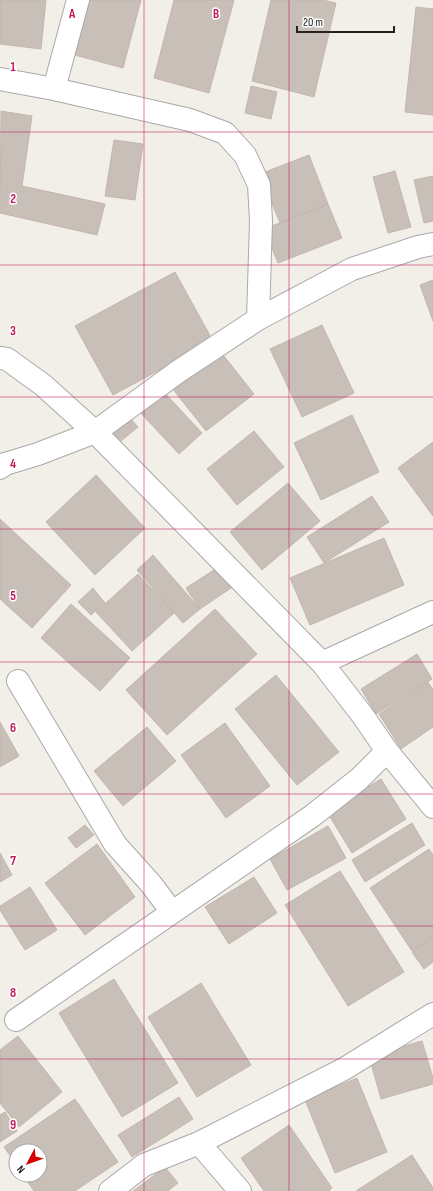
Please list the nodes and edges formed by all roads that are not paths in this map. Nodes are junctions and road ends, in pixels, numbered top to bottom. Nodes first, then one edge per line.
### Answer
1 (78, 0) edge
2 (0, 78) edge
3 (54, 89) junction
4 (433, 244) edge
5 (258, 319) junction
6 (0, 358) edge
7 (95, 432) junction
8 (0, 468) edge
9 (433, 612) edge
10 (322, 662) junction
11 (18, 681) dead end
12 (387, 751) junction
13 (433, 807) edge
14 (172, 912) junction
15 (433, 1014) edge
16 (16, 1020) dead end
17 (199, 1143) junction
18 (110, 1191) edge
19 (240, 1191) edge

1 - 3 street
2 - 3 street
3 - 5 street
4 - 5 street
5 - 7 street
6 - 7 street
7 - 8 street
7 - 10 street
9 - 10 street
10 - 12 street
11 - 14 street
12 - 13 street
12 - 14 street
14 - 16 street
15 - 17 street
17 - 18 street
17 - 19 street

